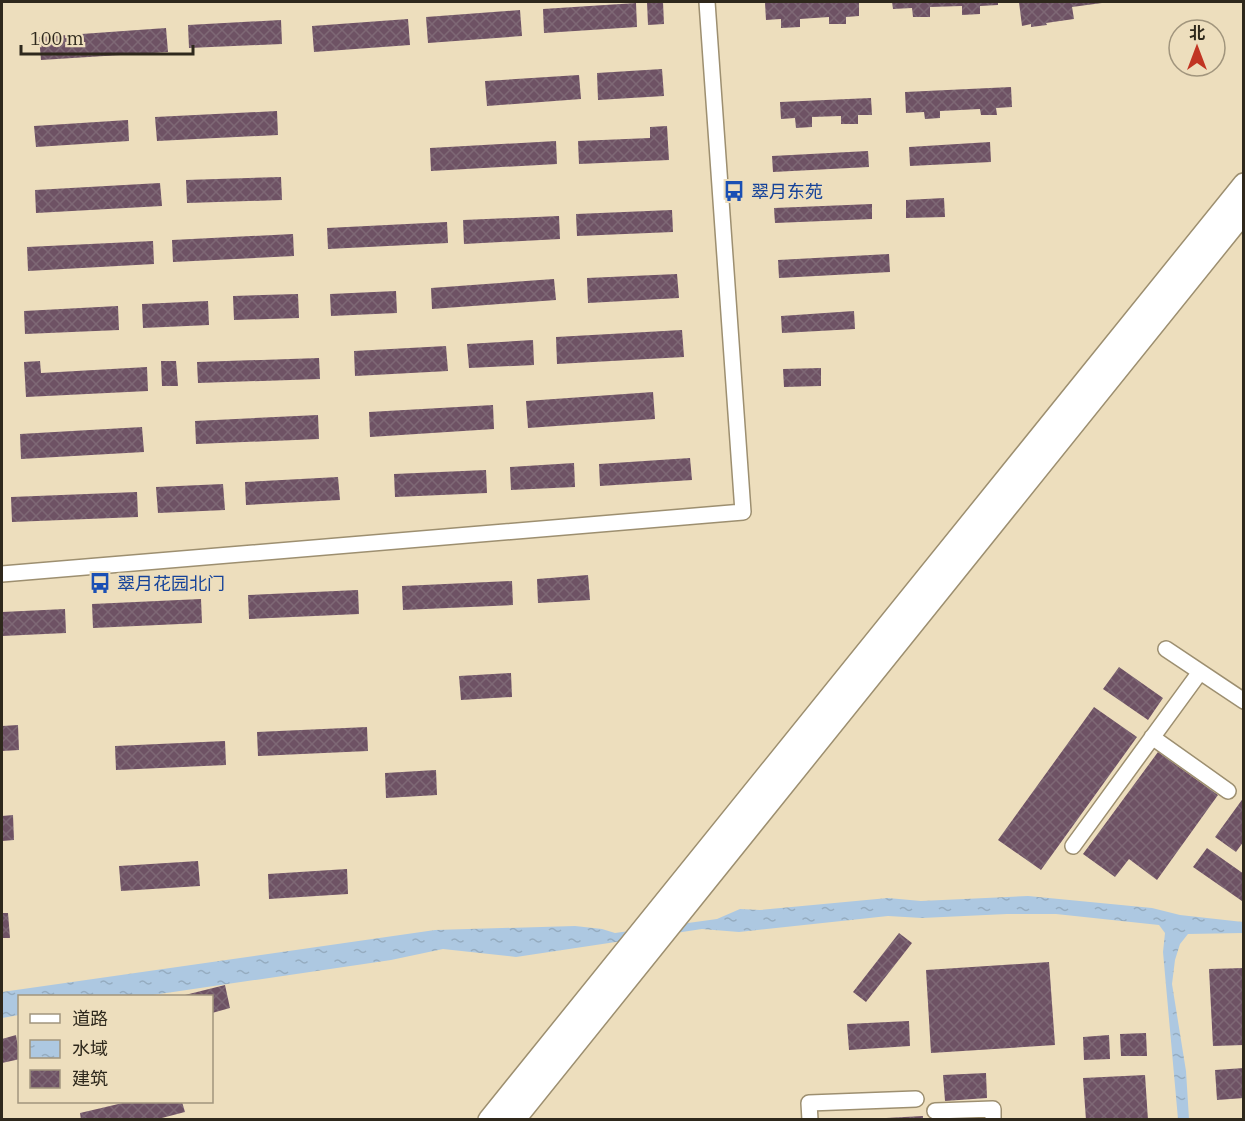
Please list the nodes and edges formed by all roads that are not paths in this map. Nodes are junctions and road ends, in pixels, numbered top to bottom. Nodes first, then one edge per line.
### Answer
1 (707, 2) edge
2 (1244, 184) edge
3 (1244, 212) edge
4 (2, 574) edge
5 (1166, 649) dead end
6 (1200, 672) junction
7 (1244, 701) edge
8 (1152, 737) junction
9 (1228, 791) dead end
10 (1073, 846) dead end
11 (653, 934) junction
12 (916, 1099) dead end
13 (934, 1111) dead end
14 (489, 1119) edge
15 (514, 1119) edge
16 (810, 1119) edge
17 (993, 1119) edge

1 - 4 street
2 - 11 highway
3 - 11 highway
5 - 6 street
6 - 7 street
6 - 8 street
8 - 9 street
8 - 10 street
11 - 14 highway
11 - 15 highway
12 - 16 street
13 - 17 street

